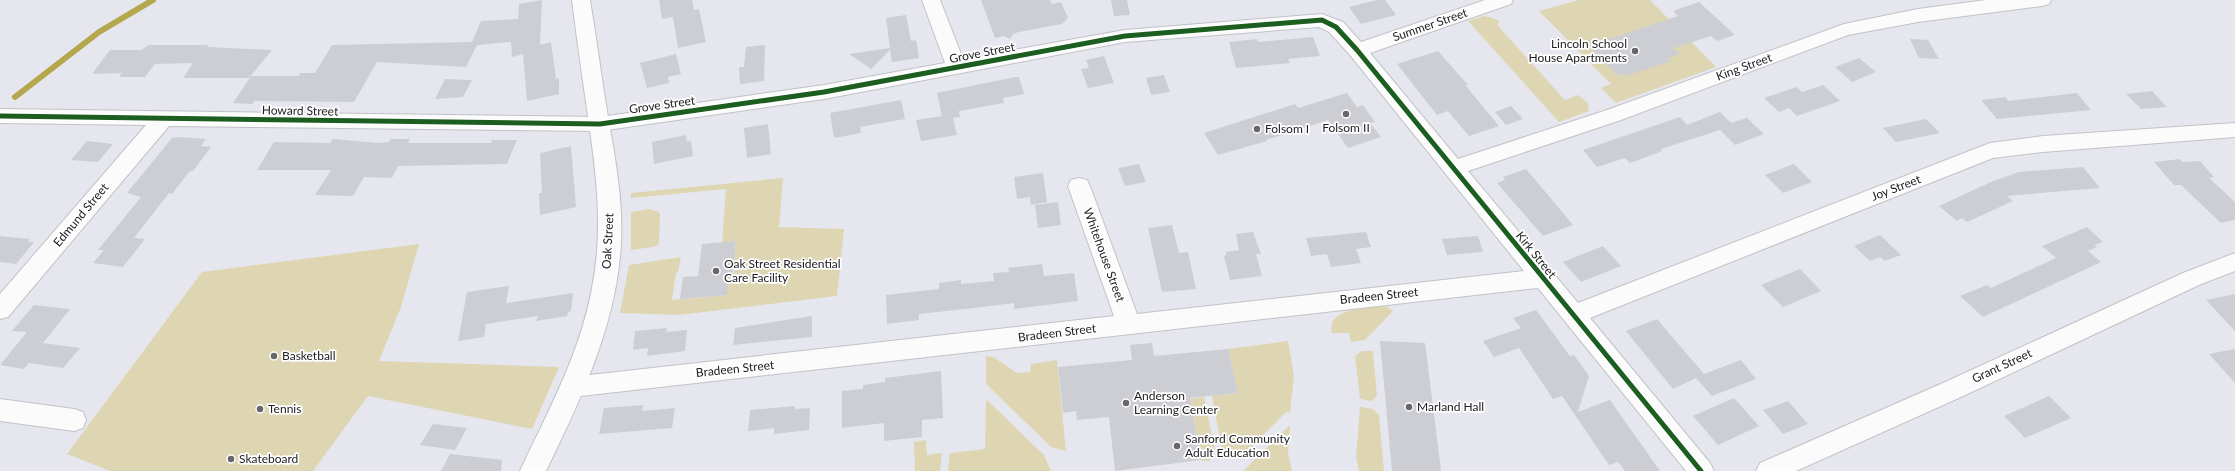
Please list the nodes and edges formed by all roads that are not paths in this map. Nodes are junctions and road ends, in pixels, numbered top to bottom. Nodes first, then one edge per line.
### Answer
1 (581, 0) edge
2 (931, 0) edge
3 (1504, 0) edge
4 (2042, 0) edge
5 (1357, 50) junction
6 (957, 68) junction
7 (0, 116) edge
8 (163, 119) junction
9 (600, 124) junction
10 (2235, 130) edge
11 (1453, 168) junction
12 (1079, 186) dead end
13 (2235, 262) edge
14 (1542, 278) junction
15 (0, 310) edge
16 (1573, 315) junction
17 (1129, 325) junction
18 (572, 387) junction
19 (0, 410) edge
20 (74, 420) dead end
21 (533, 471) edge
22 (1701, 471) edge
23 (1769, 471) edge

1 - 9 street, Oak Street
2 - 6 street
3 - 5 street, Summer Street
4 - 11 street, King Street
5 - 6 street, Grove Street
5 - 11 street, Kirk Street
6 - 9 street, Grove Street
7 - 8 street, Howard Street
8 - 9 street, Howard Street
8 - 15 street, Edmund Street
9 - 18 street, Oak Street
10 - 16 street, Joy Street
11 - 14 street, Kirk Street
12 - 17 street, Whitehouse Street
13 - 23 street, Grant Street
14 - 16 street, Kirk Street
14 - 17 street, Bradeen Street
16 - 22 street, Kirk Street
17 - 18 street, Bradeen Street
18 - 21 street, Oak Street
19 - 20 street

